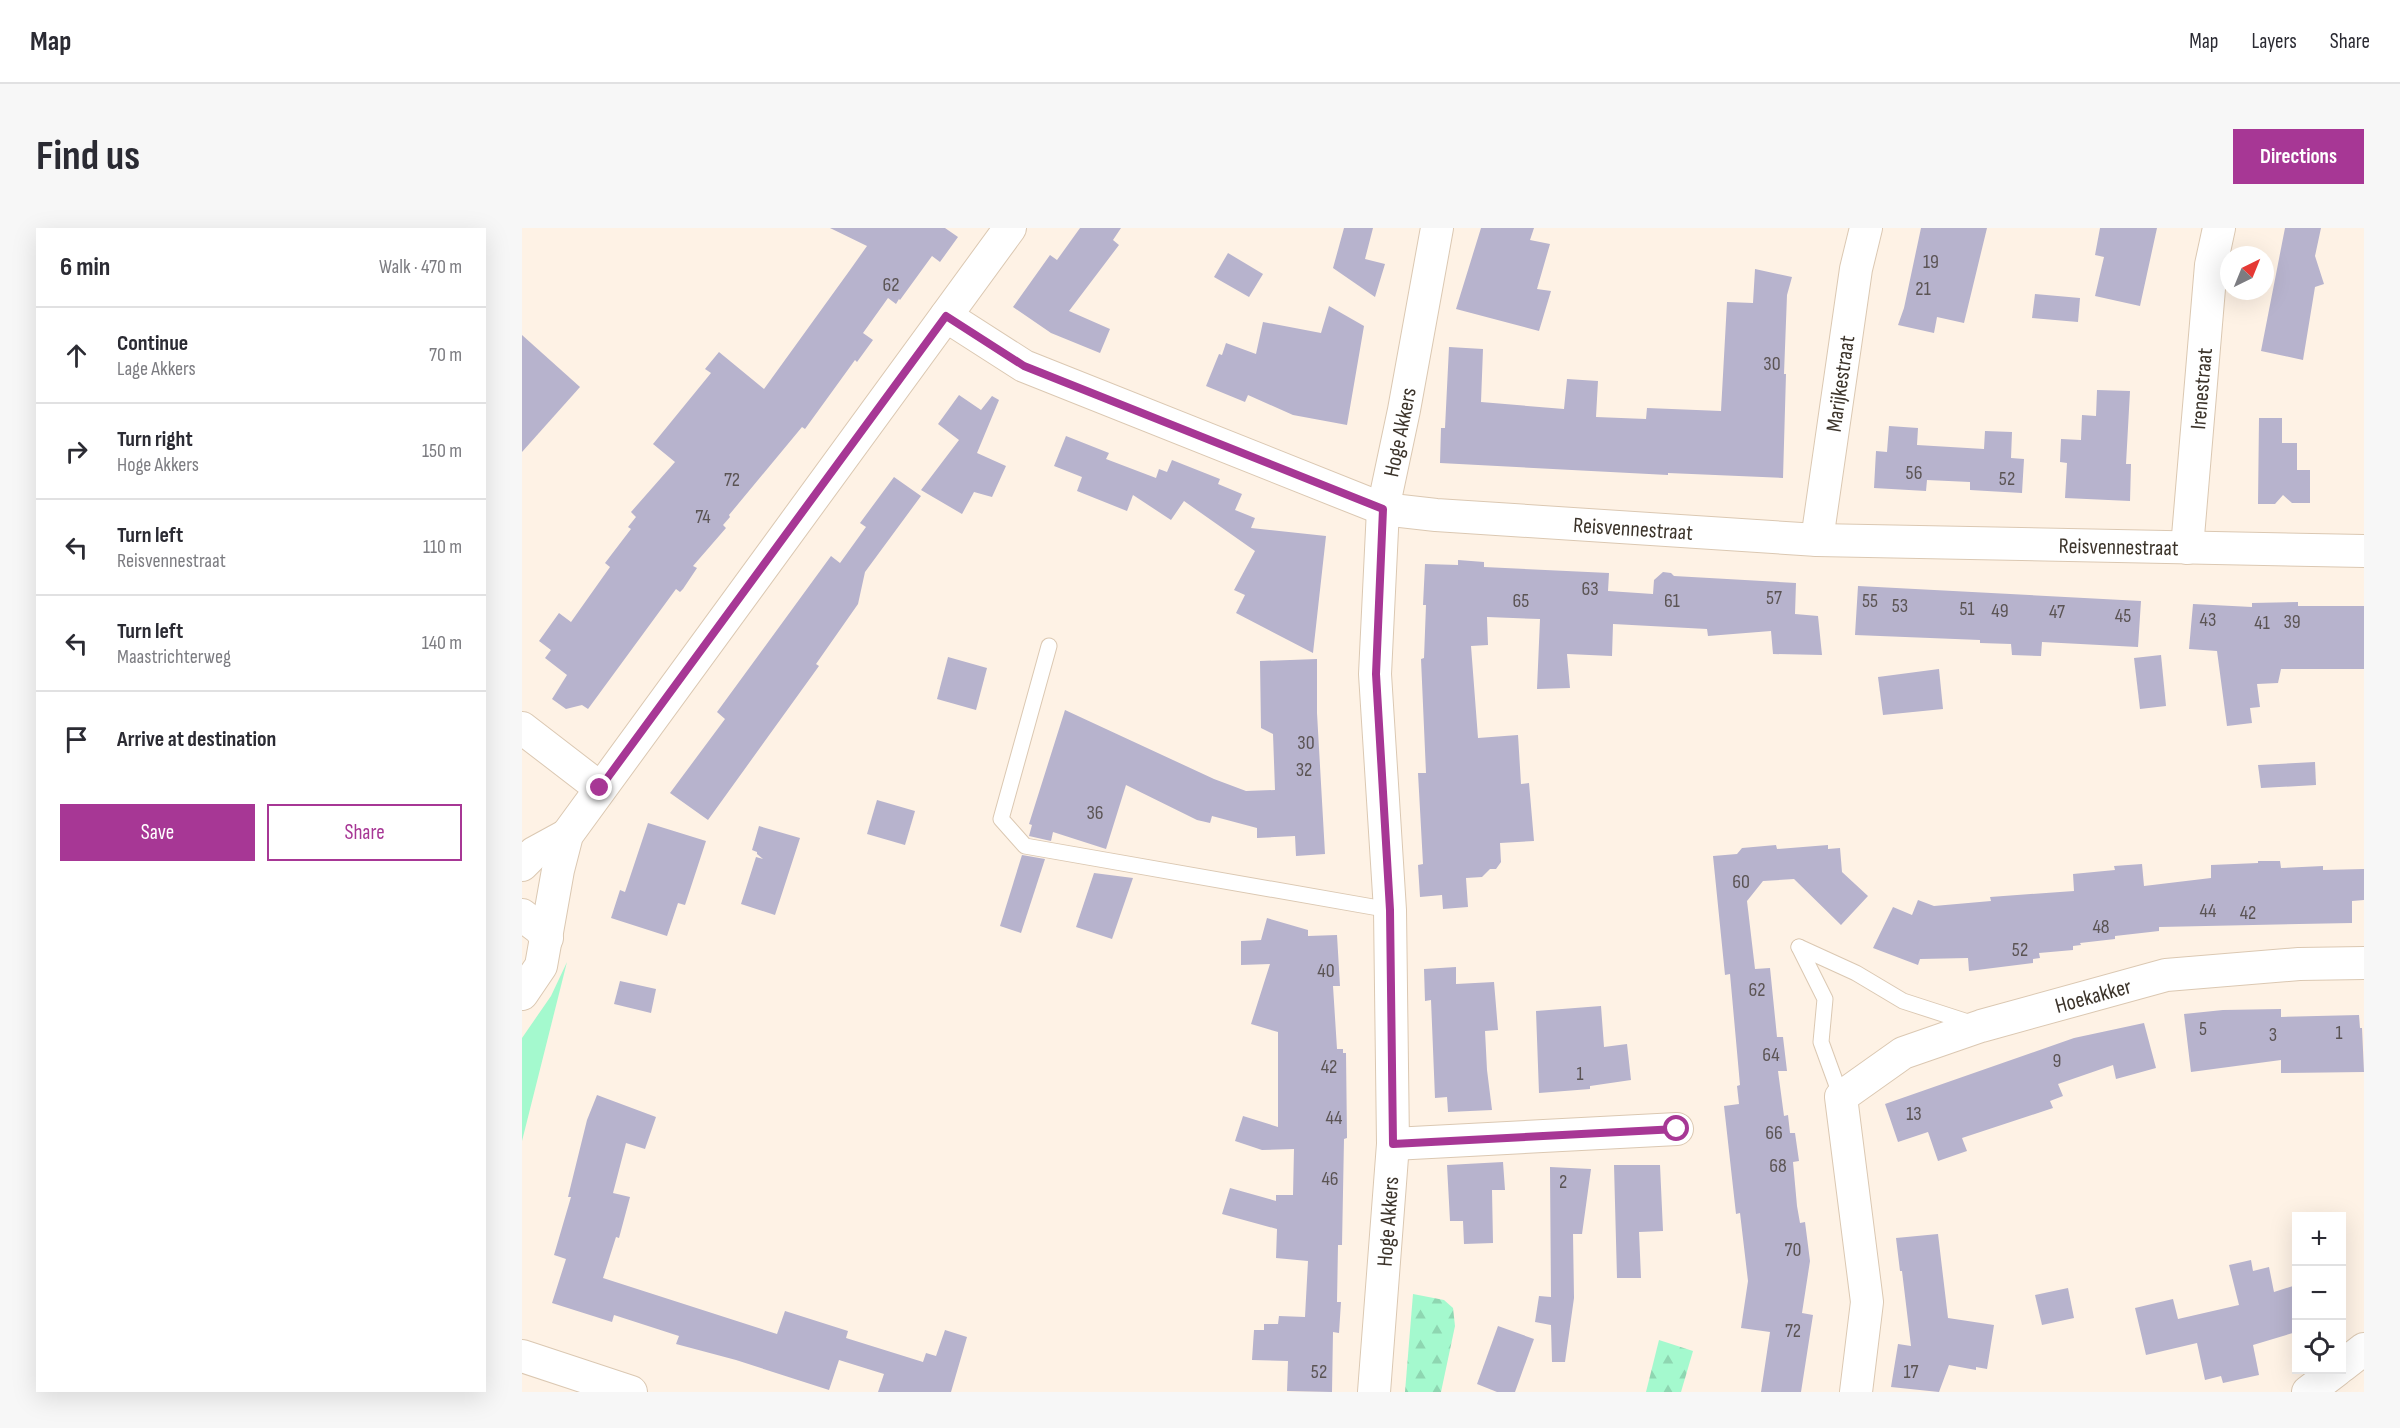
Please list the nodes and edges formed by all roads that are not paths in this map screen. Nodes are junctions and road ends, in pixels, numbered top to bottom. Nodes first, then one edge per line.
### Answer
1 (1010, 228) edge
2 (1437, 228) edge
3 (1866, 228) edge
4 (2219, 228) edge
5 (946, 316) junction
6 (1383, 509) junction
7 (1817, 540) junction
8 (2187, 548) junction
9 (2364, 551) edge
10 (1049, 646) dead end
11 (522, 728) edge
12 (600, 788) junction
13 (567, 835) junction
14 (522, 865) edge
15 (1390, 910) junction
16 (522, 915) edge
17 (547, 938) junction
18 (2364, 963) edge
19 (522, 994) edge
20 (1981, 1026) junction
21 (1841, 1097) junction
22 (1677, 1129) dead end
23 (1393, 1144) junction
24 (2364, 1349) edge
25 (522, 1356) edge
26 (2346, 1363) edge
27 (2332, 1374) edge
28 (631, 1392) edge
29 (1374, 1392) edge
30 (1856, 1392) edge
31 (2308, 1392) edge

1 - 5 street
2 - 6 street, Hoge Akkers
3 - 7 street, Marijkestraat
4 - 8 street, Irenestraat
5 - 6 street, Reisvennestraat
5 - 12 street
6 - 7 street, Reisvennestraat
6 - 15 street, Hoge Akkers
7 - 8 street, Reisvennestraat
8 - 9 street, Reisvennestraat
10 - 15 lane
11 - 12 street
12 - 13 street
13 - 14 street
13 - 17 street
15 - 23 street, Hoge Akkers
16 - 17 street
17 - 19 street
18 - 20 street, Hoekakker
20 - 21 street, Hoekakker
20 - 21 lane
21 - 30 street
22 - 23 street
23 - 29 street, Hoge Akkers
24 - 26 street
25 - 28 street
27 - 31 street

